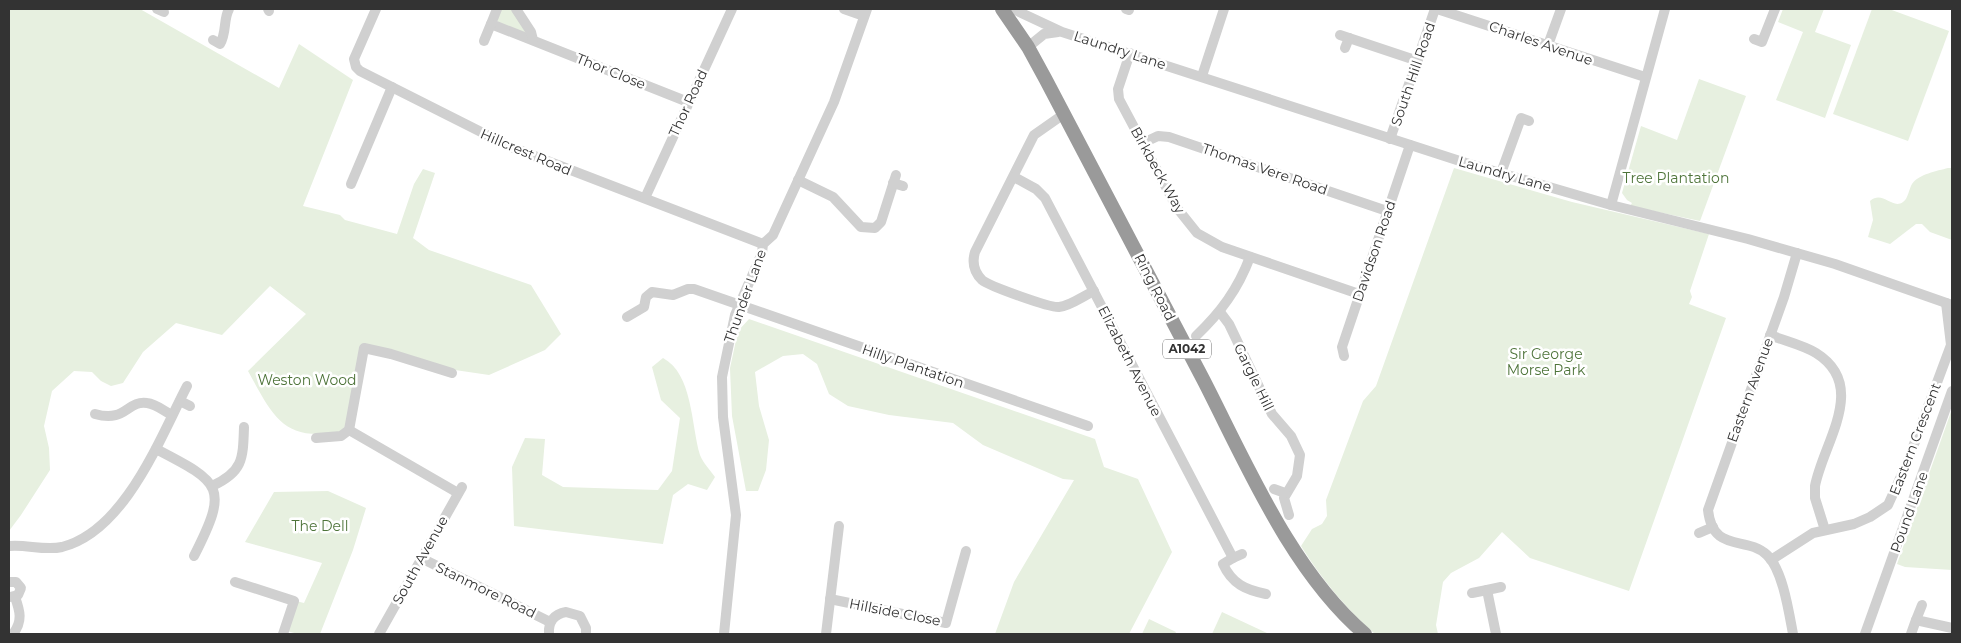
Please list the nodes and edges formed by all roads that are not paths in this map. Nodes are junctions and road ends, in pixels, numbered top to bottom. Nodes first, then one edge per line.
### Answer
1 (229, 9) edge
2 (376, 9) edge
3 (497, 9) edge
4 (516, 9) edge
5 (732, 9) edge
6 (844, 9) edge
7 (1002, 9) edge
8 (1013, 9) edge
9 (1224, 9) edge
10 (1436, 9) edge
11 (1561, 9) edge
12 (1664, 9) edge
13 (1775, 9) edge
14 (866, 12) edge
15 (491, 24) junction
16 (1062, 32) junction
17 (533, 40) junction
18 (1344, 40) dead end
19 (484, 41) dead end
20 (1761, 43) dead end
21 (220, 44) dead end
22 (1548, 46) junction
23 (1028, 47) junction
24 (1130, 53) junction
25 (1418, 61) junction
26 (1202, 76) junction
27 (1645, 78) junction
28 (392, 87) junction
29 (688, 102) junction
30 (1064, 114) junction
31 (1521, 118) dead end
32 (1390, 138) junction
33 (1143, 142) junction
34 (1410, 145) junction
35 (1500, 173) junction
36 (1014, 177) junction
37 (798, 180) junction
38 (897, 182) dead end
39 (352, 184) dead end
40 (645, 198) junction
41 (1610, 205) junction
42 (1388, 211) junction
43 (763, 244) junction
44 (1797, 253) junction
45 (1250, 257) junction
46 (1094, 291) junction
47 (1359, 294) junction
48 (1949, 304) edge
49 (739, 305) junction
50 (1220, 312) junction
51 (629, 313) dead end
52 (1770, 335) junction
53 (1196, 336) dead end
54 (1344, 356) dead end
55 (452, 374) dead end
56 (187, 386) dead end
57 (1952, 390) edge
58 (180, 401) junction
59 (190, 406) dead end
60 (94, 414) dead end
61 (172, 415) junction
62 (1088, 426) dead end
63 (244, 427) dead end
64 (349, 430) junction
65 (316, 438) dead end
66 (156, 449) junction
67 (212, 486) junction
68 (1274, 489) dead end
69 (1285, 493) junction
70 (1289, 515) dead end
71 (839, 526) dead end
72 (1712, 527) junction
73 (1825, 530) junction
74 (1699, 533) dead end
75 (9, 546) edge
76 (966, 551) dead end
77 (194, 556) dead end
78 (422, 558) junction
79 (1771, 560) junction
80 (9, 582) edge
81 (235, 582) dead end
82 (1501, 587) dead end
83 (1487, 590) junction
84 (1472, 593) dead end
85 (1266, 594) dead end
86 (12, 597) edge
87 (830, 599) junction
88 (1922, 605) dead end
89 (1916, 620) junction
90 (550, 622) junction
91 (1952, 628) edge
92 (13, 634) edge
93 (283, 634) edge
94 (379, 634) edge
95 (549, 634) edge
96 (586, 634) edge
97 (724, 634) edge
98 (826, 634) edge
99 (1365, 634) edge
100 (1496, 634) edge
101 (1793, 634) edge
102 (1865, 634) edge
103 (1910, 634) edge

1 - 21 street
2 - 28 street, Hillcrest Road
3 - 15 street
4 - 17 street
5 - 29 street, Thor Road
6 - 14 street
7 - 23 highway, Ring Road / A1042
8 - 16 street, Laundry Lane
9 - 26 street
10 - 22 street, Charles Avenue
10 - 25 street, South Hill Road
11 - 22 street
12 - 27 street
13 - 20 street
14 - 37 street, Thunder Lane
15 - 17 street, Thor Close
15 - 19 street
16 - 23 street, Laundry Lane
16 - 24 street, Laundry Lane
17 - 29 street, Thor Close
18 - 25 street
22 - 27 street, Charles Avenue
23 - 30 highway, Ring Road / A1042
24 - 26 street, Laundry Lane
24 - 33 street, Birkbeck Way
25 - 32 street, South Hill Road
26 - 32 street, Laundry Lane
27 - 41 street
28 - 39 street
28 - 40 street, Hillcrest Road
29 - 40 street, Thor Road
30 - 36 street
30 - 99 highway, Ring Road / A1042
31 - 35 street
32 - 34 street, Laundry Lane
33 - 42 street, Thomas Vere Road
33 - 45 street, Birkbeck Way
34 - 35 street, Laundry Lane
34 - 42 street, Davidson Road
35 - 41 street, Laundry Lane
36 - 46 street, Elizabeth Avenue
36 - 46 street
37 - 38 street
37 - 43 street, Thunder Lane
40 - 43 street, Hillcrest Road
41 - 44 street, Laundry Lane
42 - 47 street, Davidson Road
43 - 49 street, Thunder Lane
44 - 48 street, Laundry Lane
44 - 52 street, Eastern Avenue
45 - 47 street, Birkbeck Way
45 - 50 street
46 - 85 street, Elizabeth Avenue
47 - 54 street, Davidson Road
48 - 73 street, Eastern Crescent
49 - 51 street, Hilly Plantation
49 - 62 street, Hilly Plantation
49 - 97 street, Thunder Lane
50 - 53 street
50 - 69 street, Gargle Hill
52 - 72 street, Eastern Avenue
52 - 73 street
55 - 64 street
56 - 58 street
57 - 102 street, Pound Lane
58 - 59 street
58 - 61 street
60 - 61 street
61 - 66 street
63 - 67 street
64 - 65 street
64 - 78 street, South Avenue
66 - 67 street
66 - 75 street
67 - 77 street
68 - 69 street
69 - 70 street
71 - 87 street
72 - 74 street
72 - 79 street
73 - 79 street, Eastern Crescent
76 - 87 street, Hillside Close
78 - 90 street, Stanmore Road
78 - 94 street, South Avenue
79 - 101 street
80 - 86 street
81 - 93 street
82 - 83 street
83 - 84 street
83 - 100 street
86 - 92 street
87 - 98 street
88 - 89 street
89 - 91 street
89 - 103 street
90 - 95 street, Stanmore Road
90 - 96 street, Stanmore Road

